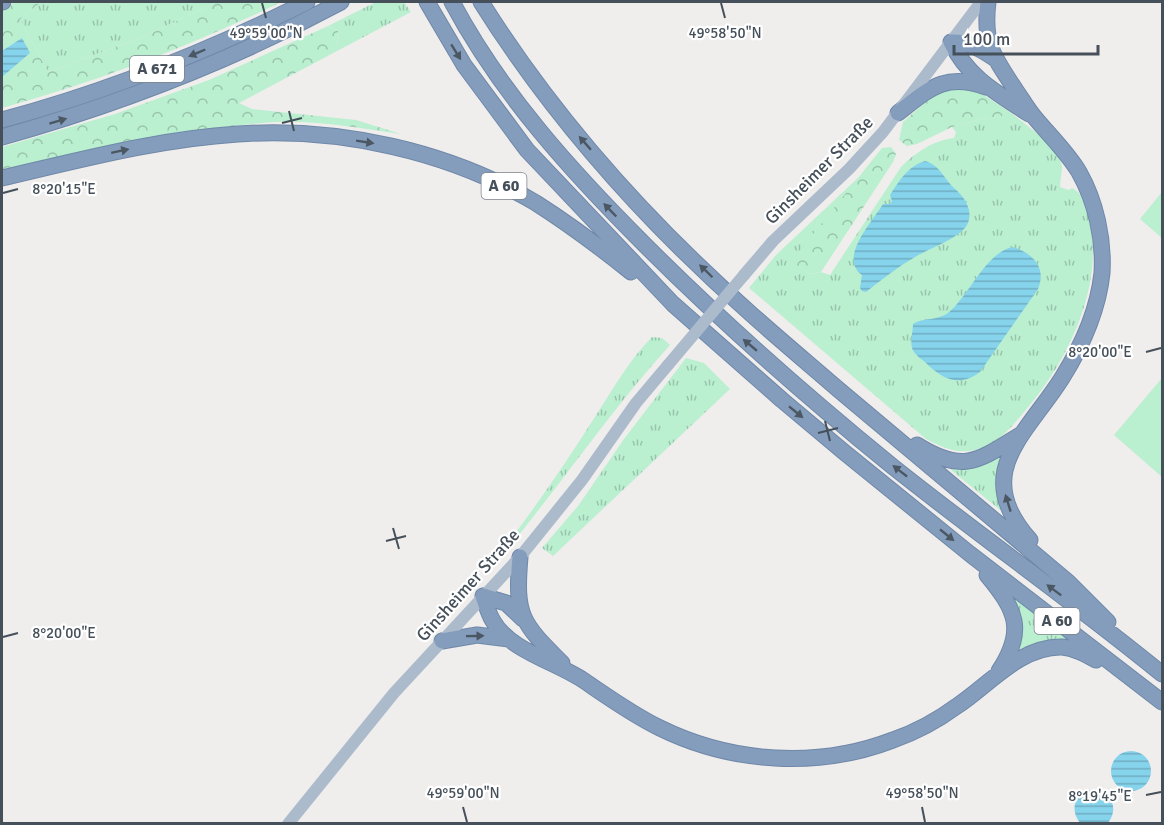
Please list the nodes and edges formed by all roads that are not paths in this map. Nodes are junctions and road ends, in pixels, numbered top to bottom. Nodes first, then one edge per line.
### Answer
1 (307, 2) edge
2 (341, 2) edge
3 (427, 2) edge
4 (453, 2) edge
5 (481, 2) edge
6 (981, 2) edge
7 (988, 2) edge
8 (951, 42) junction
9 (994, 58) junction
10 (992, 90) junction
11 (898, 113) junction
12 (1035, 118) junction
13 (2, 120) edge
14 (2, 136) edge
15 (2, 178) edge
16 (673, 304) junction
17 (872, 417) junction
18 (1020, 435) junction
19 (970, 554) junction
20 (520, 557) junction
21 (1068, 582) junction
22 (483, 596) junction
23 (523, 619) junction
24 (508, 639) junction
25 (442, 641) junction
26 (1134, 651) junction
27 (571, 672) junction
28 (1162, 674) edge
29 (996, 675) junction
30 (1144, 688) junction
31 (1162, 702) edge
32 (288, 824) edge

1 -> 13 highway, A 671
14 -> 2 highway
3 -> 16 highway, A 60
26 -> 4 highway, A 60
17 -> 5 highway
6 - 8 main road, Ginsheimer Straße
7 - 9 highway
8 - 9 highway
8 - 10 highway
8 - 11 main road, Ginsheimer Straße
9 - 12 highway
10 - 11 highway
10 - 12 highway
11 - 20 main road, Ginsheimer Straße, bridge
12 - 18 highway
15 -> 16 highway, A 60
16 -> 19 highway, A 60
17 - 18 highway
17 - 21 highway
21 -> 18 highway
19 - 29 highway
19 - 30 highway, A 60
20 - 22 main road, Ginsheimer Straße
20 - 23 highway
21 - 26 highway
22 - 23 highway
22 - 24 highway
22 - 25 main road, Ginsheimer Straße
23 - 27 highway
25 -> 24 highway
24 - 27 highway
25 - 32 main road, Ginsheimer Straße
26 - 28 highway, A 60
27 - 29 highway
29 - 30 highway
30 - 31 highway, A 60

